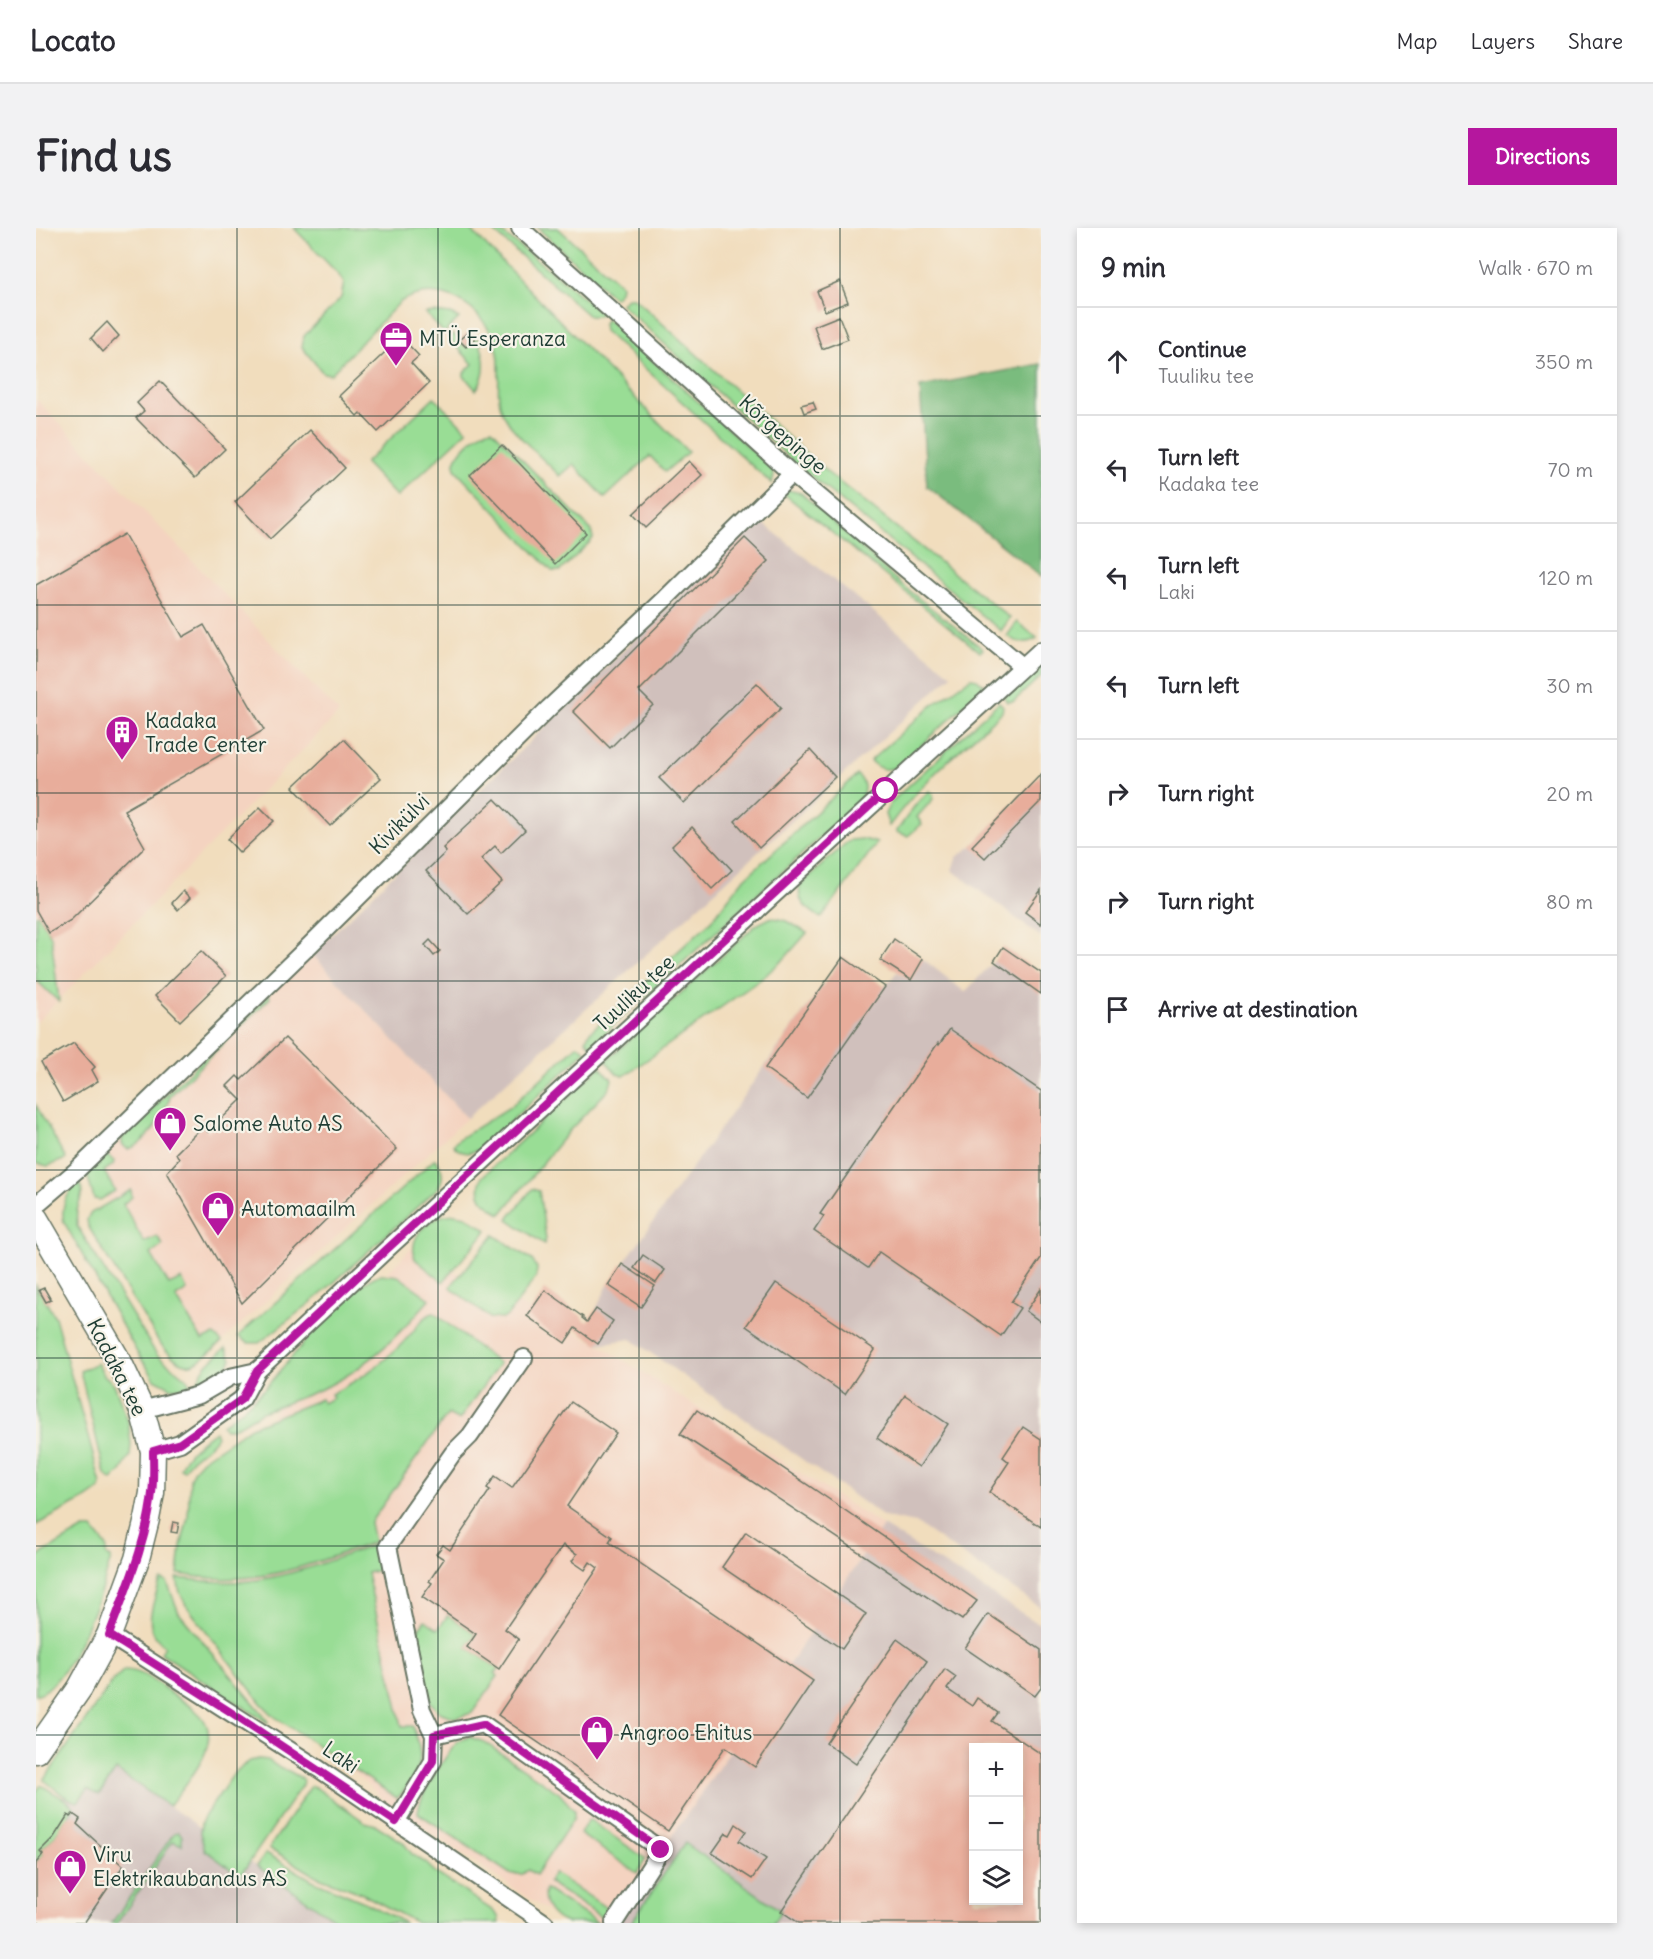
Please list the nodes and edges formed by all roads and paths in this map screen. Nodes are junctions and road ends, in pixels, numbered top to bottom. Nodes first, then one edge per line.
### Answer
1 (520, 228) edge
2 (792, 474) junction
3 (1041, 650) edge
4 (1022, 666) junction
5 (36, 1205) edge
6 (36, 1219) edge
7 (524, 1358) dead end
8 (257, 1371) junction
9 (142, 1410) junction
10 (153, 1451) junction
11 (109, 1635) junction
12 (434, 1735) junction
13 (36, 1751) edge
14 (396, 1822) junction
15 (545, 1923) edge
16 (614, 1923) edge

1 - 2 street, Kõrgepinge
2 - 4 street, Kõrgepinge
2 - 5 street, Kivikülvi
3 - 4 street, Tuuliku tee
4 - 8 street, Tuuliku tee
6 - 9 main road, Kadaka tee
7 - 12 street
8 - 9 street, Tuuliku tee
8 - 10 street, Tuuliku tee
9 - 10 main road, Kadaka tee
10 - 11 main road, Kadaka tee
11 - 13 main road, Kadaka tee
11 - 14 street, Laki
12 - 14 street
12 - 16 street
14 - 15 street, Laki

